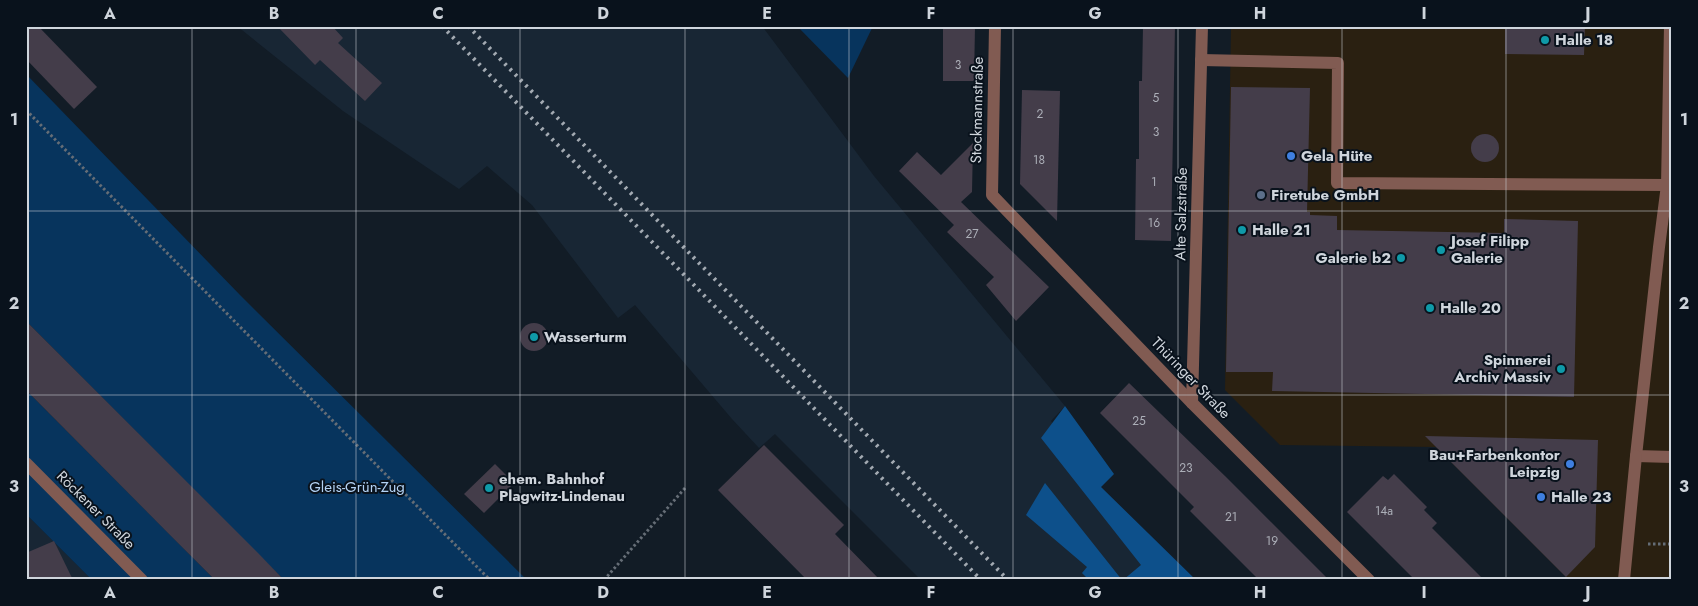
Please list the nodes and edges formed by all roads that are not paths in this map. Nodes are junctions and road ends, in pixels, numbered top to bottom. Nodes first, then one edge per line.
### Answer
1 (995, 26) edge
2 (1202, 26) edge
3 (1670, 26) edge
4 (1201, 60) junction
5 (1667, 185) junction
6 (992, 195) joint
7 (1192, 403) junction
8 (1636, 456) junction
9 (1672, 457) edge
10 (26, 463) edge
11 (142, 580) edge
12 (1369, 580) edge
13 (1624, 580) edge

1 - 6 street, Stockmannstraße
2 - 4 street, Alte Salzstraße
3 - 5 street
4 - 5 street
4 - 7 street, Alte Salzstraße
5 - 8 street
6 - 7 street, Thüringer Straße
7 - 12 street, Thüringer Straße
8 - 9 street
8 - 13 street
10 - 11 street, Röckener Straße

